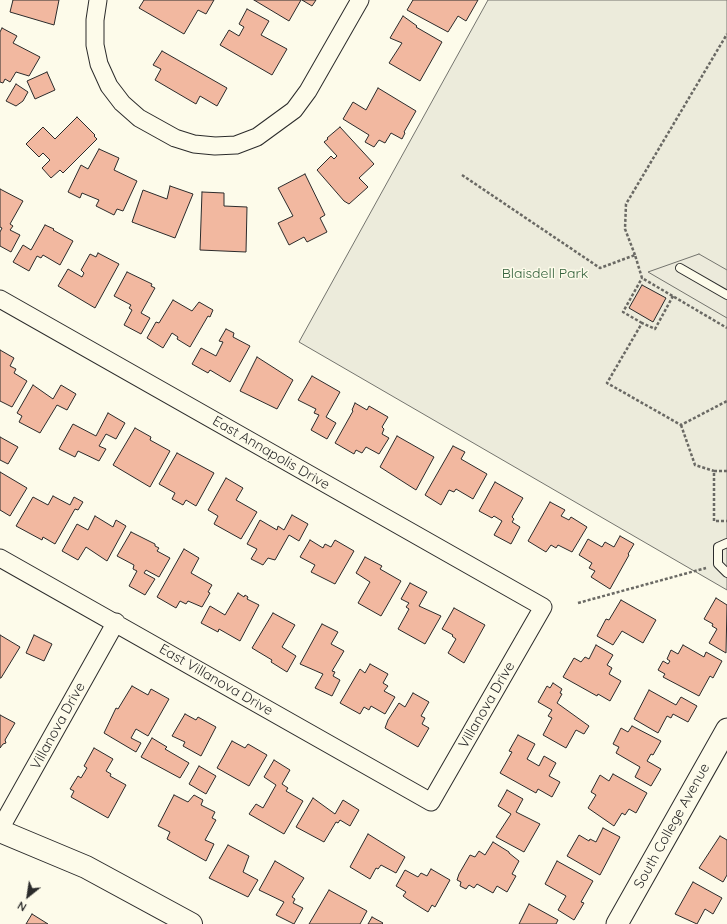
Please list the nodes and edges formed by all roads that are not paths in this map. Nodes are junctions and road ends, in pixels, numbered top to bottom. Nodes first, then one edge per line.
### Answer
1 (98, 0) edge
2 (360, 0) edge
3 (680, 268) dead end
4 (727, 295) edge
5 (0, 299) edge
6 (727, 543) edge
7 (0, 558) edge
8 (727, 573) edge
9 (543, 607) joint
10 (116, 622) junction
11 (727, 729) edge
12 (431, 802) joint
13 (0, 830) edge
14 (191, 924) edge
15 (617, 924) edge

1 - 2 street
3 - 4 lane
5 - 9 street, East Annapolis Drive
6 - 8 lane
7 - 10 street, East Villanova Drive
9 - 12 street, Villanova Drive
10 - 12 street, East Villanova Drive
10 - 13 street, Villanova Drive
11 - 15 street, South College Avenue
13 - 14 main road

